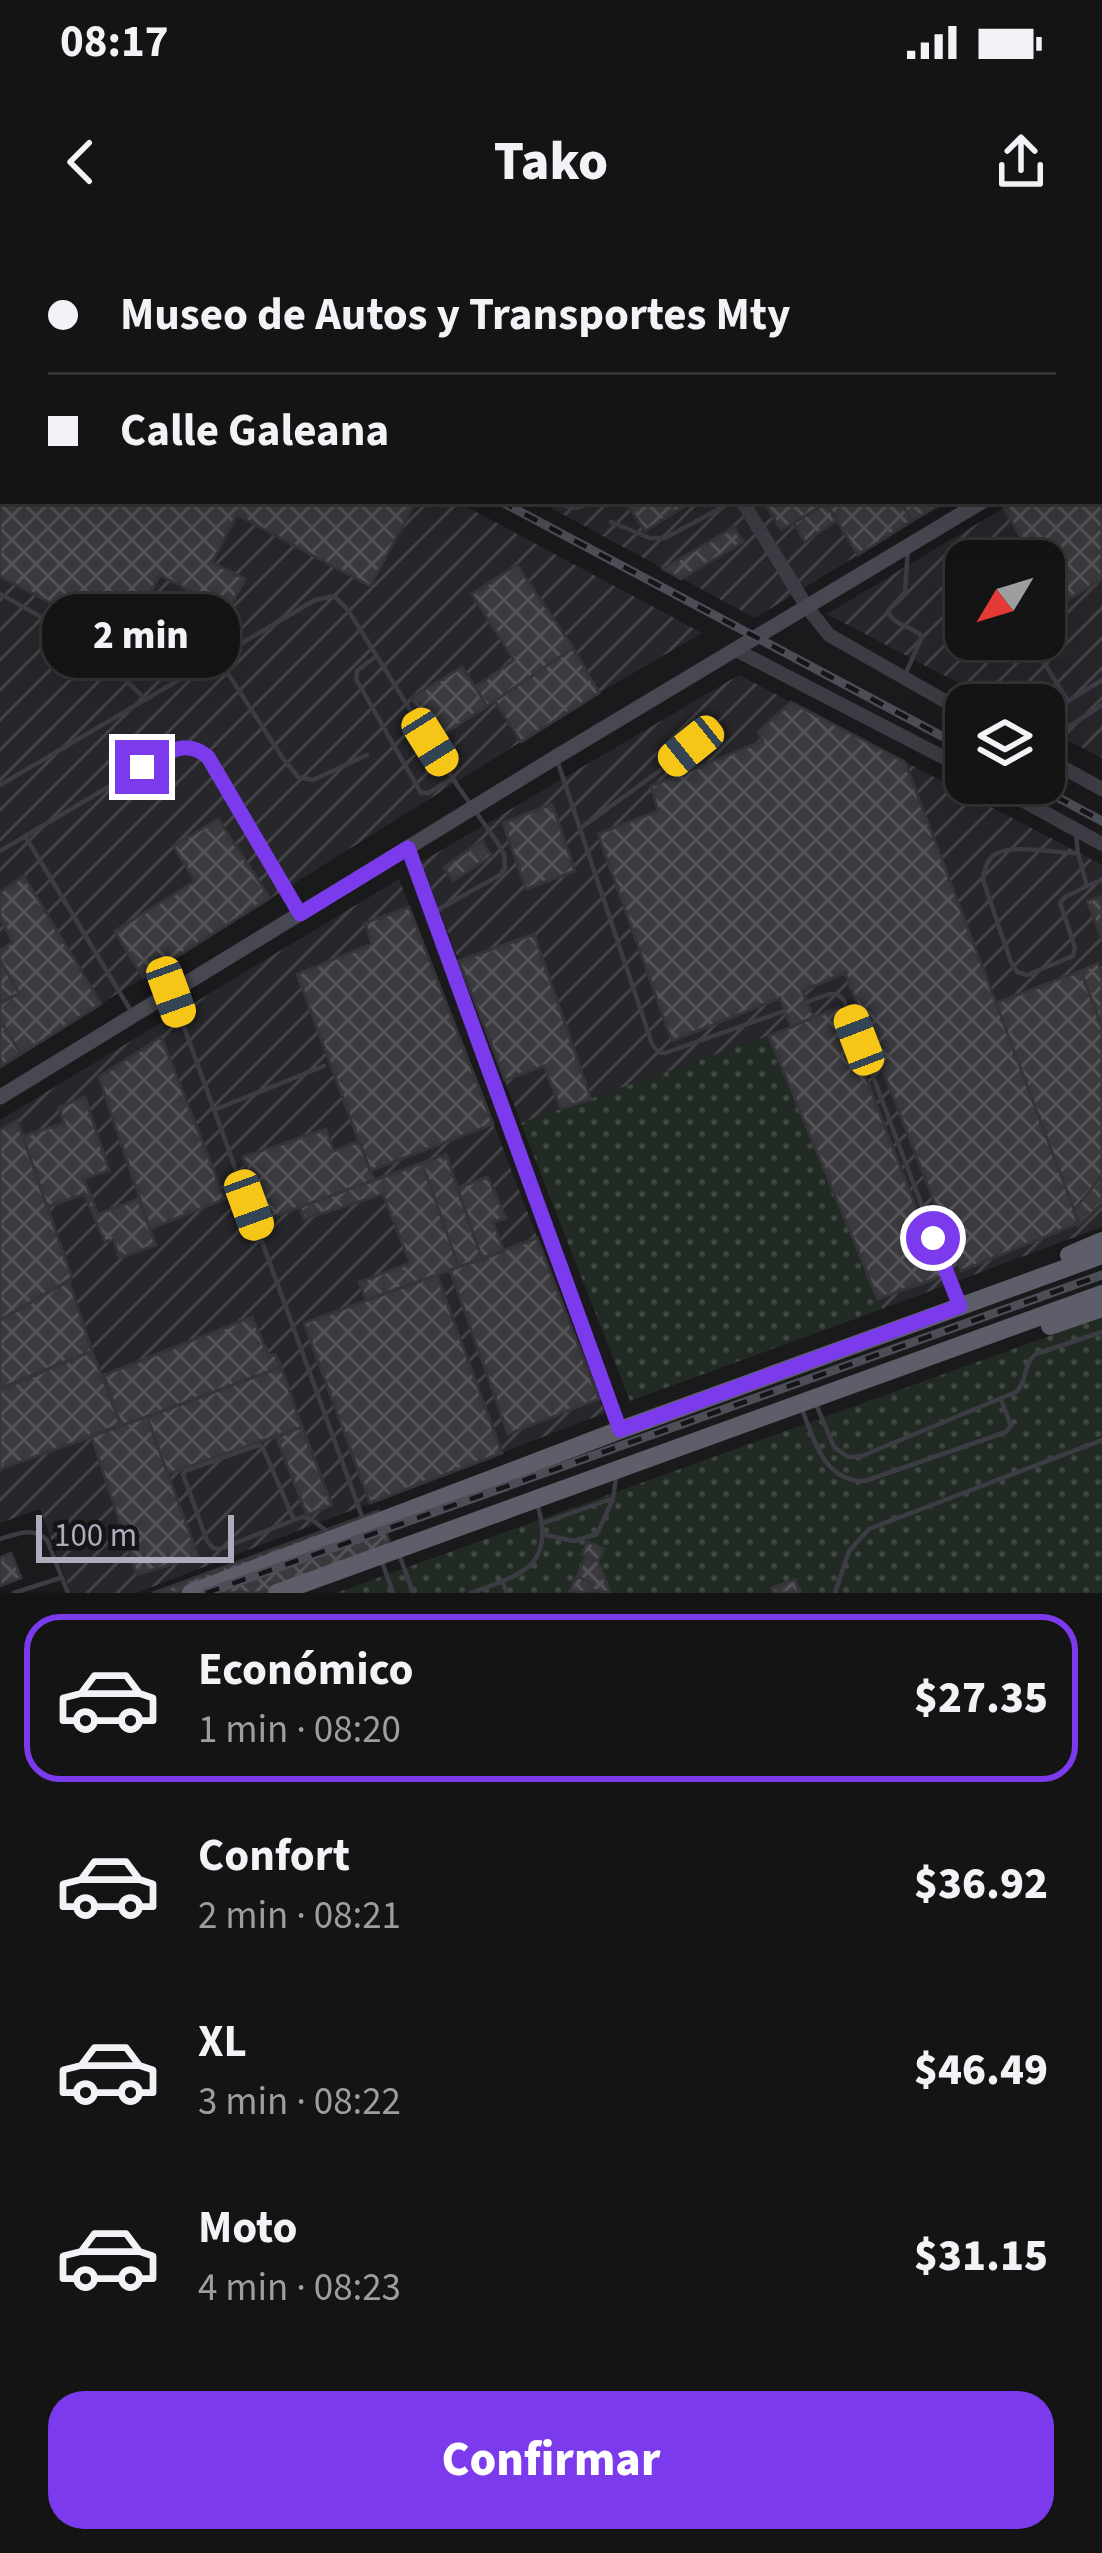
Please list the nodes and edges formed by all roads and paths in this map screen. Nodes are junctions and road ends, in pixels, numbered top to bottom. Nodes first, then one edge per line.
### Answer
1 (732, 504) edge
2 (740, 504) edge
3 (977, 504) edge
4 (611, 522) dead end
5 (908, 545) junction
6 (0, 594) edge
7 (808, 607) junction
8 (736, 650) junction
9 (376, 656) junction
10 (218, 658) junction
11 (1042, 660) edge
12 (904, 676) junction
13 (1102, 680) edge
14 (945, 700) edge
15 (146, 701) junction
16 (1068, 701) junction
17 (1065, 703) edge
18 (1102, 706) edge
19 (718, 724) dead end
20 (1065, 730) edge
21 (368, 755) dead end
22 (556, 757) junction
23 (945, 759) edge
24 (1065, 769) edge
25 (453, 778) junction
26 (0, 785) edge
27 (1102, 789) edge
28 (1030, 804) edge
29 (473, 808) junction
30 (582, 827) junction
31 (1076, 829) junction
32 (25, 836) junction
33 (1102, 844) edge
34 (408, 848) junction
35 (0, 851) edge
36 (1078, 853) junction
37 (1102, 880) edge
38 (1087, 886) junction
39 (432, 913) junction
40 (300, 914) junction
41 (171, 992) junction
42 (807, 1002) dead end
43 (784, 1011) dead end
44 (134, 1016) junction
45 (323, 1066) dead end
46 (0, 1097) edge
47 (214, 1110) junction
48 (1100, 1244) edge
49 (1102, 1294) edge
50 (960, 1306) junction
51 (1102, 1308) edge
52 (998, 1331) junction
53 (1102, 1332) edge
54 (1001, 1399) junction
55 (806, 1400) junction
56 (620, 1430) junction
57 (1102, 1440) edge
58 (617, 1469) junction
59 (535, 1498) junction
60 (613, 1499) junction
61 (433, 1503) junction
62 (494, 1514) junction
63 (294, 1520) junction
64 (543, 1523) junction
65 (366, 1527) junction
66 (545, 1534) junction
67 (0, 1539) edge
68 (336, 1539) junction
69 (389, 1552) junction
70 (62, 1577) junction
71 (502, 1581) junction
72 (14, 1593) edge
73 (68, 1593) edge
74 (191, 1593) edge
75 (277, 1593) edge
76 (393, 1593) edge
77 (412, 1593) edge
78 (471, 1593) edge
79 (507, 1593) edge
80 (835, 1593) edge

1 - 4 lane
2 - 7 street
3 - 5 main road
5 - 7 main road
5 - 12 lane
6 - 15 lane
7 - 8 main road
7 - 12 street
8 - 22 main road
8 - 23 street
9 - 10 lane
9 - 25 lane
9 - 25 lane
10 - 15 lane
10 - 21 lane
11 - 16 lane
12 - 14 street
13 - 16 lane
15 - 26 lane
16 - 17 lane
18 - 20 lane
19 - 30 lane
22 - 29 main road
22 - 30 lane
24 - 27 street
25 - 29 lane
28 - 31 street
29 - 34 main road
29 - 39 lane
30 - 43 lane
31 - 33 street
31 - 36 lane
32 - 35 lane
32 - 40 lane
32 - 44 lane
34 - 39 lane
34 - 40 main road
36 - 38 lane
36 - 38 lane
37 - 38 lane
39 - 56 lane
40 - 41 main road
41 - 44 main road
41 - 47 lane
42 - 50 lane
44 - 46 main road
45 - 47 lane
47 - 65 lane
48 - 50 highway
49 - 52 highway
50 - 56 highway
51 - 52 highway
52 - 55 highway
53 - 54 lane
54 - 55 lane
54 - 55 lane
55 - 58 highway
56 - 61 highway
57 - 80 lane
58 - 59 highway
58 - 60 lane
59 - 62 highway
59 - 64 lane
60 - 64 lane
60 - 66 lane
61 - 62 highway
61 - 65 highway
62 - 69 highway
63 - 63 lane
63 - 68 lane
64 - 66 lane
65 - 68 highway
66 - 71 lane
67 - 70 lane
68 - 74 highway
69 - 75 highway
69 - 76 lane
69 - 77 lane
70 - 72 lane
70 - 73 lane
71 - 78 lane
71 - 79 lane

